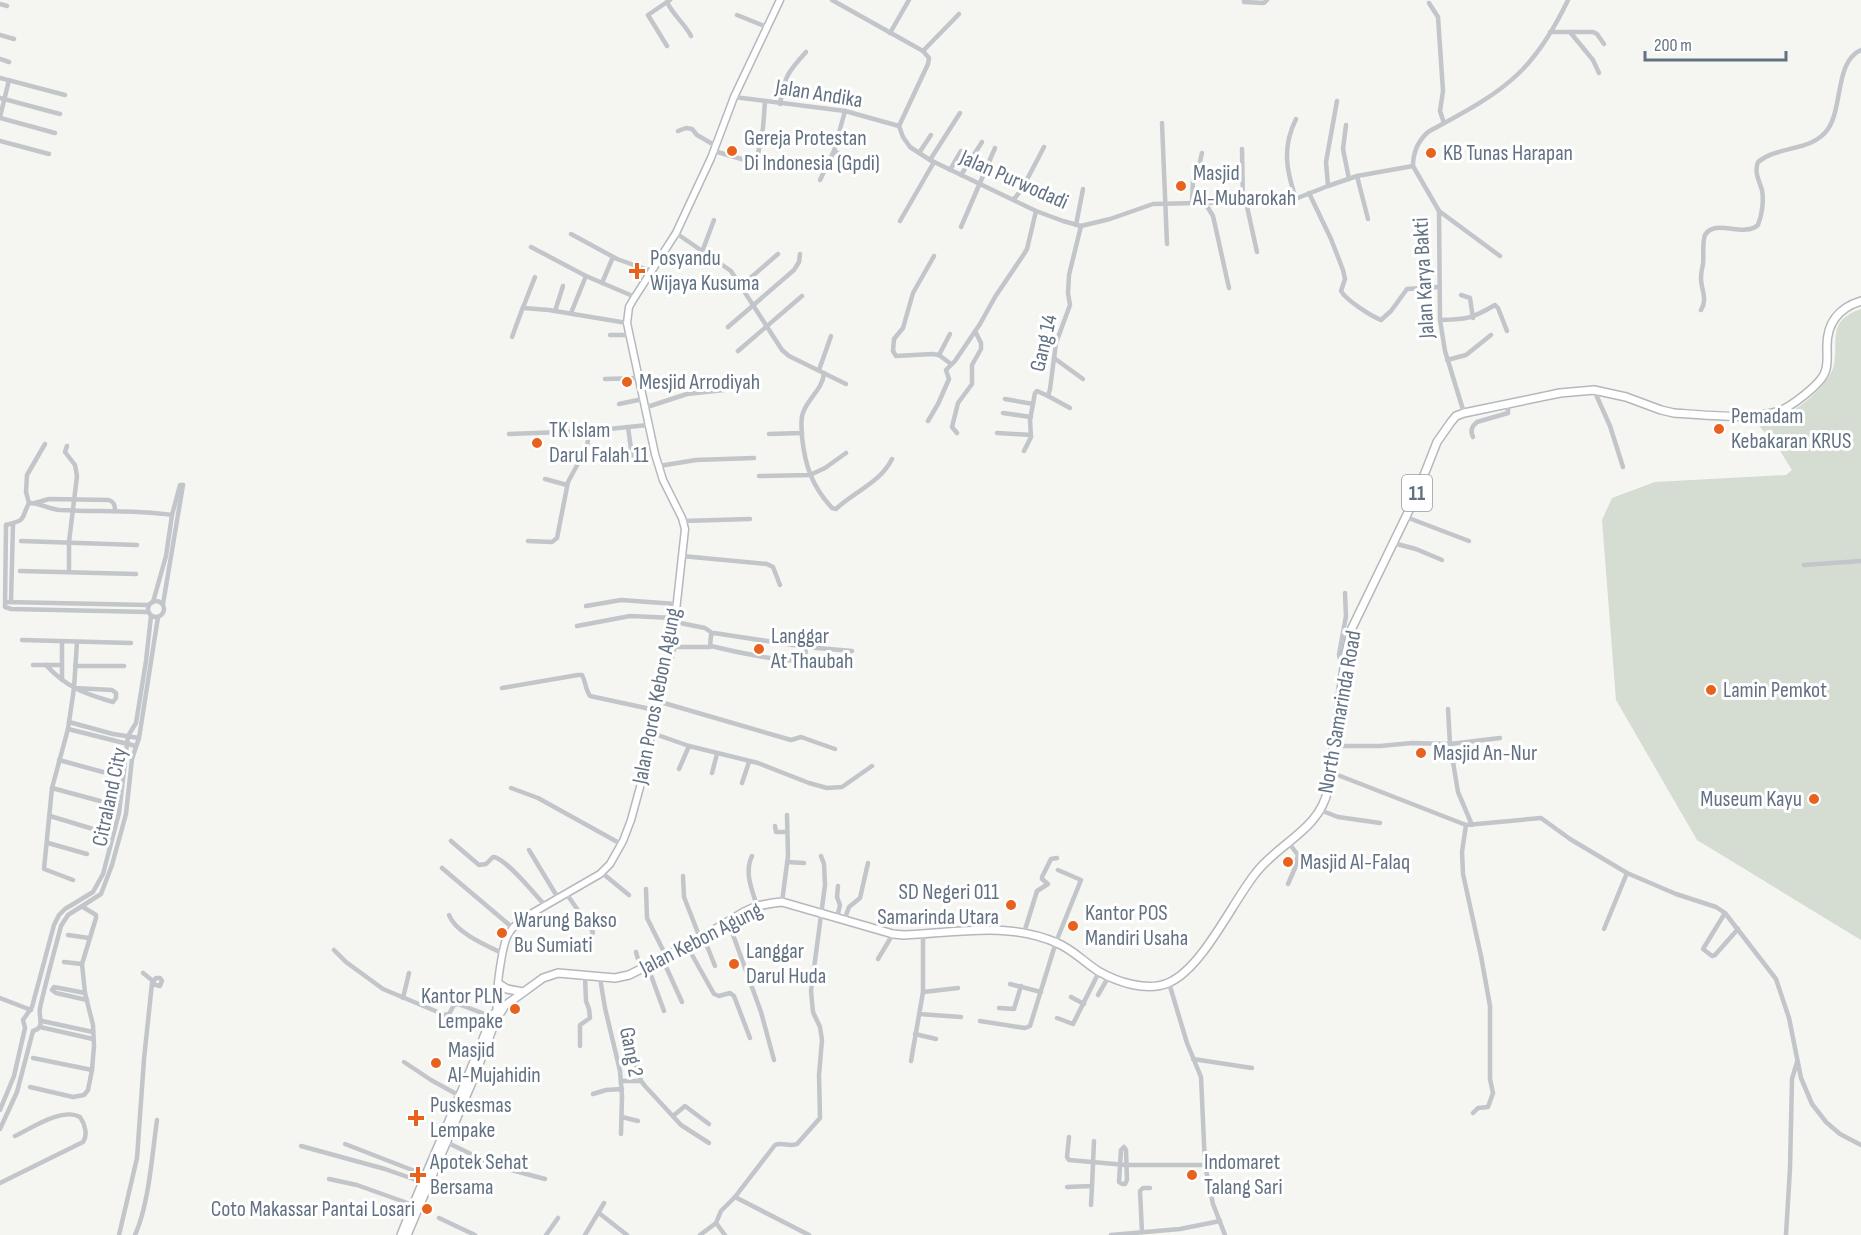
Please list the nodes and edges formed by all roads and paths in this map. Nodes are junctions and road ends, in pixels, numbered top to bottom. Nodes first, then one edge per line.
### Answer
1 (780, 0) edge
2 (832, 0) edge
3 (909, 0) edge
4 (1244, 0) edge
5 (1267, 0) edge
6 (1568, 0) edge
7 (669, 1) edge
8 (840, 2) edge
9 (1429, 3) dead end
10 (0, 4) edge
11 (7, 6) dead end
12 (959, 14) dead end
13 (736, 15) dead end
14 (767, 27) junction
15 (1550, 32) junction
16 (1570, 32) junction
17 (890, 33) junction
18 (0, 35) edge
19 (691, 36) dead end
20 (14, 39) dead end
21 (1604, 44) dead end
22 (667, 46) dead end
23 (1861, 50) edge
24 (922, 51) junction
25 (806, 52) dead end
26 (0, 60) edge
27 (9, 62) dead end
28 (1599, 73) dead end
29 (0, 78) edge
30 (9, 80) junction
31 (65, 95) dead end
32 (734, 98) junction
33 (2, 99) edge
34 (1337, 101) dead end
35 (765, 102) junction
36 (780, 104) junction
37 (845, 111) junction
38 (960, 113) dead end
39 (60, 114) dead end
40 (0, 117) edge
41 (1296, 119) dead end
42 (1162, 123) dead end
43 (1444, 123) junction
44 (1346, 125) dead end
45 (899, 126) junction
46 (678, 131) dead end
47 (55, 133) dead end
48 (932, 135) dead end
49 (0, 141) edge
50 (981, 142) dead end
51 (1044, 147) dead end
52 (715, 148) junction
53 (996, 148) dead end
54 (1242, 149) dead end
55 (834, 151) junction
56 (961, 151) dead end
57 (919, 153) junction
58 (1202, 153) dead end
59 (49, 154) dead end
60 (758, 154) dead end
61 (745, 160) dead end
62 (932, 161) junction
63 (854, 162) dead end
64 (1413, 166) junction
65 (950, 170) junction
66 (960, 175) junction
67 (1357, 177) junction
68 (1349, 179) junction
69 (820, 180) dead end
70 (980, 184) junction
71 (1328, 186) junction
72 (1083, 189) dead end
73 (1310, 193) junction
74 (1014, 199) junction
75 (1296, 199) junction
76 (1244, 202) junction
77 (1165, 203) junction
78 (1192, 203) junction
79 (1205, 203) junction
80 (1036, 211) junction
81 (1438, 211) junction
82 (1368, 219) dead end
83 (714, 220) dead end
84 (900, 221) dead end
85 (1078, 225) junction
86 (961, 227) dead end
87 (676, 233) junction
88 (571, 234) dead end
89 (1167, 244) dead end
90 (531, 247) dead end
91 (702, 252) junction
92 (1257, 252) dead end
93 (778, 254) dead end
94 (800, 254) dead end
95 (933, 256) dead end
96 (1500, 256) dead end
97 (613, 257) junction
98 (651, 271) junction
99 (586, 276) junction
100 (535, 277) dead end
101 (602, 283) junction
102 (563, 286) dead end
103 (741, 286) junction
104 (1439, 287) junction
105 (1229, 288) dead end
106 (1461, 295) dead end
107 (802, 296) dead end
108 (635, 297) junction
109 (1861, 301) edge
110 (752, 305) junction
111 (523, 308) junction
112 (1701, 310) dead end
113 (555, 311) junction
114 (571, 313) junction
115 (1473, 318) junction
116 (1440, 321) junction
117 (627, 323) junction
118 (767, 326) junction
119 (728, 327) dead end
120 (975, 331) junction
121 (1507, 331) dead end
122 (950, 334) dead end
123 (610, 335) dead end
124 (630, 335) junction
125 (1491, 335) dead end
126 (831, 336) dead end
127 (512, 337) dead end
128 (738, 351) dead end
129 (939, 355) junction
130 (1054, 358) junction
131 (1447, 360) junction
132 (951, 364) junction
133 (822, 371) junction
134 (639, 378) junction
135 (605, 379) dead end
136 (1083, 379) dead end
137 (846, 384) dead end
138 (724, 390) dead end
139 (1594, 390) junction
140 (1048, 396) junction
141 (643, 399) junction
142 (1005, 399) dead end
143 (619, 404) dead end
144 (1033, 404) junction
145 (1508, 404) junction
146 (644, 408) junction
147 (1070, 408) dead end
148 (1003, 413) dead end
149 (1464, 413) junction
150 (1031, 417) junction
151 (928, 421) dead end
152 (648, 425) junction
153 (628, 427) junction
154 (590, 431) junction
155 (802, 433) junction
156 (957, 433) dead end
157 (997, 433) dead end
158 (509, 434) dead end
159 (770, 434) dead end
160 (1032, 435) junction
161 (1473, 437) dead end
162 (45, 444) dead end
163 (67, 446) dead end
164 (1024, 451) dead end
165 (846, 453) dead end
166 (632, 456) dead end
167 (754, 458) dead end
168 (892, 459) dead end
169 (659, 466) junction
170 (1623, 467) dead end
171 (810, 475) junction
172 (759, 476) dead end
173 (545, 479) dead end
174 (567, 485) junction
175 (74, 499) junction
176 (32, 503) junction
177 (74, 510) junction
178 (115, 511) junction
179 (172, 515) junction
180 (1406, 517) junction
181 (750, 519) dead end
182 (683, 521) junction
183 (21, 541) dead end
184 (528, 541) dead end
185 (69, 542) junction
186 (1469, 542) dead end
187 (1393, 543) junction
188 (137, 545) dead end
189 (682, 556) junction
190 (1443, 560) dead end
191 (1861, 561) edge
192 (1804, 565) dead end
193 (20, 571) dead end
194 (69, 572) junction
195 (136, 574) dead end
196 (780, 585) dead end
197 (1345, 593) dead end
198 (8, 602) junction
199 (151, 603) junction
200 (163, 604) junction
201 (676, 604) junction
202 (586, 606) dead end
203 (150, 614) junction
204 (158, 617) junction
205 (674, 618) junction
206 (578, 627) dead end
207 (712, 633) junction
208 (22, 640) dead end
209 (62, 642) junction
210 (76, 642) junction
211 (130, 643) dead end
212 (711, 646) junction
213 (672, 647) junction
214 (806, 647) junction
215 (852, 651) dead end
216 (1345, 663) junction
217 (33, 665) dead end
218 (46, 665) junction
219 (62, 665) junction
220 (75, 666) junction
221 (124, 666) dead end
222 (62, 680) junction
223 (74, 688) junction
224 (502, 688) dead end
225 (657, 701) junction
226 (1448, 709) dead end
227 (655, 710) junction
228 (69, 722) junction
229 (68, 729) junction
230 (652, 734) junction
231 (128, 736) junction
232 (139, 738) junction
233 (1500, 738) dead end
234 (1450, 744) junction
235 (127, 746) junction
236 (136, 746) junction
237 (689, 746) junction
238 (1333, 746) junction
239 (835, 749) dead end
240 (717, 754) junction
241 (59, 760) junction
242 (749, 762) junction
243 (872, 766) dead end
244 (679, 770) dead end
245 (103, 772) dead end
246 (1330, 772) junction
247 (712, 773) dead end
248 (742, 783) dead end
249 (52, 788) junction
250 (511, 788) dead end
251 (100, 801) dead end
252 (1320, 810) junction
253 (787, 815) dead end
254 (50, 816) junction
255 (1380, 823) dead end
256 (1468, 825) junction
257 (775, 826) dead end
258 (93, 829) dead end
259 (786, 832) junction
260 (451, 841) dead end
261 (1288, 842) junction
262 (48, 843) junction
263 (621, 844) junction
264 (529, 850) dead end
265 (87, 854) dead end
266 (1298, 855) junction
267 (752, 856) dead end
268 (821, 856) dead end
269 (1057, 858) dead end
270 (1310, 860) dead end
271 (788, 862) junction
272 (804, 863) dead end
273 (868, 863) dead end
274 (442, 868) dead end
275 (1058, 870) dead end
276 (601, 872) junction
277 (1627, 873) junction
278 (105, 875) junction
279 (683, 876) dead end
280 (73, 880) dead end
281 (1288, 884) dead end
282 (838, 886) dead end
283 (646, 889) dead end
284 (566, 893) junction
285 (629, 895) dead end
286 (558, 897) junction
287 (782, 902) junction
288 (545, 905) junction
289 (757, 906) junction
290 (83, 907) junction
291 (822, 913) junction
292 (1725, 913) junction
293 (449, 915) dead end
294 (841, 919) junction
295 (728, 921) junction
296 (513, 928) junction
297 (1604, 929) dead end
298 (1738, 929) junction
299 (1024, 933) junction
300 (893, 934) junction
301 (923, 934) junction
302 (68, 935) dead end
303 (702, 937) junction
304 (89, 938) junction
305 (1056, 942) junction
306 (687, 946) junction
307 (334, 950) dead end
308 (584, 951) dead end
309 (636, 952) dead end
310 (502, 953) junction
311 (664, 957) junction
312 (878, 959) dead end
313 (64, 962) dead end
314 (82, 964) junction
315 (715, 966) dead end
316 (645, 968) junction
317 (1099, 972) junction
318 (143, 973) dead end
319 (409, 973) dead end
320 (585, 976) junction
321 (1109, 976) junction
322 (600, 978) junction
323 (1169, 983) junction
324 (499, 984) junction
325 (1011, 984) dead end
326 (1021, 986) junction
327 (958, 988) dead end
328 (523, 992) junction
329 (923, 992) junction
330 (1041, 992) junction
331 (86, 993) junction
332 (1098, 995) dead end
333 (1071, 997) dead end
334 (0, 998) edge
335 (403, 998) junction
336 (87, 1000) junction
337 (682, 1002) dead end
338 (1084, 1004) junction
339 (999, 1008) dead end
340 (664, 1011) dead end
341 (30, 1012) junction
342 (919, 1014) junction
343 (496, 1016) junction
344 (961, 1017) dead end
345 (41, 1018) junction
346 (1057, 1018) dead end
347 (980, 1021) dead end
348 (1073, 1024) junction
349 (40, 1027) junction
350 (25, 1029) junction
351 (1070, 1031) dead end
352 (33, 1032) junction
353 (93, 1032) junction
354 (915, 1034) junction
355 (750, 1038) dead end
356 (93, 1039) junction
357 (936, 1039) dead end
358 (630, 1045) dead end
359 (580, 1046) dead end
360 (33, 1058) dead end
361 (1193, 1059) junction
362 (774, 1060) dead end
363 (911, 1061) dead end
364 (404, 1062) dead end
365 (1798, 1062) junction
366 (1252, 1068) dead end
367 (92, 1070) junction
368 (621, 1081) junction
369 (641, 1081) junction
370 (30, 1087) dead end
371 (622, 1089) junction
372 (593, 1094) dead end
373 (460, 1096) junction
374 (0, 1110) edge
375 (1473, 1113) dead end
376 (673, 1116) junction
377 (622, 1117) junction
378 (157, 1120) dead end
379 (638, 1120) dead end
380 (709, 1124) dead end
381 (0, 1129) edge
382 (621, 1134) dead end
383 (15, 1136) dead end
384 (1069, 1137) dead end
385 (1095, 1141) dead end
386 (446, 1142) junction
387 (709, 1143) dead end
388 (345, 1144) dead end
389 (1861, 1145) edge
390 (301, 1146) dead end
391 (1093, 1162) junction
392 (1205, 1165) junction
393 (433, 1166) junction
394 (135, 1167) junction
395 (150, 1168) junction
396 (134, 1174) junction
397 (149, 1176) junction
398 (424, 1178) junction
399 (329, 1179) dead end
400 (545, 1179) dead end
401 (0, 1183) edge
402 (1092, 1186) junction
403 (1067, 1187) dead end
404 (1150, 1188) dead end
405 (735, 1197) junction
406 (604, 1203) dead end
407 (413, 1204) junction
408 (1091, 1205) dead end
409 (599, 1213) junction
410 (439, 1218) dead end
411 (558, 1218) dead end
412 (1220, 1221) junction
413 (716, 1223) junction
414 (1180, 1232) edge
415 (1142, 1233) junction
416 (472, 1234) edge
417 (119, 1235) edge
418 (135, 1235) edge
419 (401, 1235) edge
420 (406, 1235) edge
421 (546, 1235) edge
422 (585, 1235) edge
423 (627, 1235) edge
424 (700, 1235) edge
425 (724, 1235) edge
426 (809, 1235) edge
427 (1111, 1235) edge
428 (1225, 1235) edge
429 (1786, 1235) edge

1 - 14 main road
2 - 8 street
3 - 17 street
4 - 5 street
6 - 15 street
7 - 19 street
7 - 22 street
8 - 17 street
9 - 43 street
10 - 11 street
12 - 24 street
13 - 14 street
14 - 32 main road
15 - 16 street
15 - 43 street
16 - 21 street
16 - 28 street
17 - 24 street
18 - 20 street
23 - 112 street
24 - 45 street
25 - 36 street
26 - 27 street
29 - 30 street
30 - 31 street
30 - 33 street
32 - 35 street, Jalan Andika
32 - 52 main road
33 - 39 street
33 - 40 street
34 - 71 street
35 - 36 street, Jalan Andika
35 - 60 street
36 - 37 street, Jalan Andika
37 - 45 street, Jalan Andika
37 - 55 street
38 - 62 street
40 - 47 street
41 - 75 street
42 - 77 street
43 - 64 street
44 - 68 street
45 - 57 street, Jalan Purwodadi
46 - 52 street
48 - 57 street
49 - 59 street
50 - 66 street
51 - 74 street
52 - 61 street
52 - 87 main road
53 - 70 street
54 - 76 street
55 - 63 street
55 - 69 street
56 - 65 street
57 - 62 street, Jalan Purwodadi
58 - 78 street
62 - 65 street, Jalan Purwodadi
62 - 84 street
64 - 67 street, Jalan Purwodadi
64 - 81 street, Jalan Karya Bakti
65 - 66 street, Jalan Purwodadi
66 - 70 street, Jalan Purwodadi
67 - 68 street, Jalan Purwodadi
67 - 82 street
68 - 71 street, Jalan Purwodadi
70 - 74 street, Jalan Purwodadi
70 - 86 street
71 - 73 street, Jalan Purwodadi
72 - 85 street, Gang 14
73 - 75 street, Jalan Purwodadi
73 - 104 street
74 - 80 street, Jalan Purwodadi
75 - 76 street, Jalan Purwodadi
76 - 79 street, Jalan Purwodadi
76 - 92 street
77 - 78 street, Jalan Purwodadi
77 - 85 street, Jalan Purwodadi
77 - 89 street
78 - 79 street, Jalan Purwodadi
79 - 105 street
80 - 85 street, Jalan Purwodadi
80 - 120 street
81 - 96 street
81 - 104 street, Jalan Karya Bakti
83 - 91 street
85 - 130 street, Gang 14
87 - 91 street
87 - 98 main road
88 - 97 street
90 - 99 street
91 - 103 street
93 - 103 street
94 - 110 street
95 - 129 street
97 - 98 street
97 - 101 street
98 - 108 main road
99 - 101 street
99 - 114 street
100 - 111 street
101 - 108 street
102 - 113 street
103 - 110 street
104 - 116 street, Jalan Karya Bakti
106 - 115 street
107 - 118 street
108 - 117 main road
109 - 139 highway
110 - 118 street
110 - 119 street
111 - 113 street
111 - 127 street
113 - 114 street
114 - 117 street
115 - 116 street
115 - 121 street
116 - 131 street, Jalan Karya Bakti
117 - 124 main road, Jalan Poros Kebon Agung
118 - 128 street
118 - 133 street
120 - 132 street
120 - 156 street
122 - 129 street
123 - 124 street
124 - 134 main road, Jalan Poros Kebon Agung
125 - 131 street
126 - 133 street
129 - 132 street
130 - 136 street
130 - 140 street, Gang 14
131 - 149 street, Jalan Karya Bakti
132 - 151 street
133 - 137 street
133 - 155 street
134 - 135 street
134 - 141 main road, Jalan Poros Kebon Agung
138 - 146 street
139 - 145 highway
139 - 170 street
140 - 144 street, Gang 14
140 - 147 street
141 - 143 street
141 - 146 main road, Jalan Poros Kebon Agung
142 - 144 street
144 - 150 street, Gang 14
145 - 149 highway
145 - 161 street
146 - 152 main road, Jalan Poros Kebon Agung
148 - 150 street
149 - 180 highway, North Samarinda Road / 11
150 - 160 street, Gang 14
152 - 153 street
152 - 169 main road, Jalan Poros Kebon Agung
153 - 154 street
153 - 166 street
154 - 158 street
154 - 174 street
155 - 159 street
155 - 171 street
157 - 160 street
160 - 164 street, Gang 14
162 - 176 street
163 - 175 street
165 - 171 street
167 - 169 street
168 - 171 street
169 - 182 main road, Jalan Poros Kebon Agung
171 - 172 street
173 - 174 street
174 - 184 street
175 - 176 street
175 - 177 street
175 - 178 street
176 - 177 street
176 - 198 street
177 - 178 street
177 - 185 street
178 - 179 street
179 - 199 street
179 - 200 street
180 - 186 street
180 - 187 highway, North Samarinda Road / 11
181 - 182 street
182 - 189 main road, Jalan Poros Kebon Agung
183 - 185 street
185 - 188 street
185 - 194 street
187 - 190 street
187 - 216 highway, North Samarinda Road / 11
189 - 196 street
189 - 201 main road, Jalan Poros Kebon Agung
191 - 192 street
193 - 194 street
194 - 195 street
197 - 216 street
198 - 199 street
198 - 203 street
199 - 200 street
199 - 203 street
200 - 204 street
201 - 202 street
201 - 205 main road, Jalan Poros Kebon Agung
203 - 204 street
203 - 231 street, Citraland City
204 - 232 street, Citraland City
205 - 206 street
205 - 207 street
205 - 213 main road, Jalan Poros Kebon Agung
207 - 212 street
207 - 214 street
208 - 209 street
209 - 210 street
209 - 219 street
210 - 211 street
210 - 220 street
212 - 213 street
212 - 214 street
213 - 225 main road, Jalan Poros Kebon Agung
214 - 215 street
216 - 238 highway, North Samarinda Road / 11
217 - 218 street
218 - 219 street
218 - 222 street
219 - 222 street
220 - 221 street
220 - 223 street
222 - 223 street
223 - 223 street
223 - 228 street
224 - 227 street
225 - 227 main road, Jalan Poros Kebon Agung
225 - 239 street
226 - 234 street
227 - 230 main road, Jalan Poros Kebon Agung
228 - 229 street
228 - 231 street
229 - 235 street
229 - 241 street
230 - 237 street
230 - 263 main road, Jalan Poros Kebon Agung
231 - 232 street
231 - 235 street, Citraland City
232 - 236 street, Citraland City
233 - 234 street
234 - 238 street
234 - 256 street
235 - 236 street
235 - 278 street, Citraland City
236 - 278 street, Citraland City
237 - 240 street
237 - 244 street
238 - 246 highway, North Samarinda Road / 11
240 - 242 street
240 - 247 street
241 - 245 street
241 - 249 street
242 - 243 street
242 - 248 street
246 - 252 highway, North Samarinda Road / 11
246 - 256 street
249 - 251 street
249 - 254 street
250 - 263 street
252 - 255 street
252 - 261 highway, North Samarinda Road / 11
253 - 259 street
254 - 258 street
254 - 262 street
256 - 277 street
256 - 375 street
257 - 259 street
259 - 271 street
260 - 288 street
261 - 266 street
261 - 323 highway, North Samarinda Road / 11
262 - 265 street
262 - 280 street
263 - 276 main road, Jalan Poros Kebon Agung
264 - 286 street
266 - 270 street
266 - 281 street
267 - 289 street
268 - 291 street
269 - 299 street
271 - 272 street
271 - 287 street
273 - 294 street
274 - 296 street
275 - 305 street
276 - 284 main road, Jalan Poros Kebon Agung
276 - 285 street
277 - 292 street
277 - 297 street
278 - 290 street, Citraland City
278 - 341 street, Citraland City
279 - 303 street
282 - 294 street
283 - 311 street
284 - 286 main road, Jalan Poros Kebon Agung
284 - 308 street
286 - 288 main road, Jalan Poros Kebon Agung
287 - 289 highway, Jalan Kebon Agung
287 - 291 highway, Jalan Kebon Agung
288 - 296 main road, Jalan Poros Kebon Agung
289 - 295 highway, Jalan Kebon Agung
290 - 304 street
290 - 345 street, Citraland City
291 - 294 highway, Jalan Kebon Agung
291 - 405 street
292 - 298 street
292 - 298 street
293 - 310 street
294 - 300 highway, Jalan Kebon Agung
295 - 303 highway, Jalan Kebon Agung
295 - 362 street
296 - 310 main road, Jalan Poros Kebon Agung
298 - 365 street
299 - 301 highway, Jalan Kebon Agung
299 - 305 highway, Jalan Kebon Agung
300 - 301 highway, Jalan Kebon Agung
300 - 312 street
301 - 329 street
302 - 304 street
303 - 306 highway, Jalan Kebon Agung
303 - 315 street
304 - 314 street
305 - 317 highway, Jalan Kebon Agung
305 - 330 street
306 - 311 highway, Jalan Kebon Agung
306 - 355 street
307 - 335 street
309 - 316 street
310 - 324 main road, Jalan Poros Kebon Agung
311 - 316 highway, Jalan Kebon Agung
311 - 337 street
313 - 314 street
314 - 331 street
316 - 322 highway, Jalan Kebon Agung
316 - 340 street
317 - 321 highway, Jalan Kebon Agung
317 - 338 street
318 - 394 street
319 - 335 street
320 - 322 highway, Jalan Kebon Agung
320 - 328 highway, Jalan Kebon Agung
320 - 359 street
321 - 323 highway, Jalan Kebon Agung
321 - 332 street
322 - 368 street, Gang 2
323 - 361 street
324 - 328 highway
324 - 343 main road, Jalan Poros Kebon Agung
325 - 326 street
326 - 330 street
326 - 339 street
327 - 329 street
328 - 343 highway, Jalan Kebon Agung
329 - 342 street
330 - 347 street
331 - 336 street
331 - 336 street
333 - 338 street
334 - 341 street
335 - 343 street
336 - 353 street
338 - 348 street
341 - 345 street
341 - 350 street, Citraland City
342 - 344 street
342 - 354 street
343 - 373 highway
343 - 386 highway
345 - 349 street, Citraland City
345 - 353 street
346 - 348 street
348 - 351 street
349 - 352 street
349 - 356 street
350 - 352 street
350 - 374 street, Citraland City
352 - 381 street
353 - 356 street
354 - 357 street
354 - 363 street
356 - 367 street
358 - 369 street
360 - 367 street
361 - 366 street
361 - 392 street
364 - 373 street
365 - 389 street
365 - 429 street
367 - 370 street
368 - 369 street
368 - 371 street, Gang 2
369 - 376 street
371 - 372 street
371 - 377 street, Gang 2
373 - 393 highway
376 - 380 street
376 - 387 street
377 - 379 street
377 - 382 street, Gang 2
378 - 395 street
383 - 401 street
384 - 391 street
385 - 391 street
386 - 393 highway
386 - 400 street
388 - 398 street
390 - 398 street
391 - 392 street
391 - 402 street
392 - 412 street
393 - 398 highway
393 - 420 highway
394 - 395 street
394 - 396 street
395 - 397 street
396 - 397 street
396 - 417 street
397 - 418 street
398 - 407 highway
399 - 407 street
402 - 403 street
402 - 408 street
404 - 415 street
405 - 413 street
405 - 426 street
406 - 409 street
407 - 419 highway
409 - 422 street
409 - 423 street
410 - 416 street
411 - 421 street
412 - 414 street
412 - 428 street
413 - 424 street
413 - 425 street
414 - 415 street
415 - 427 street

